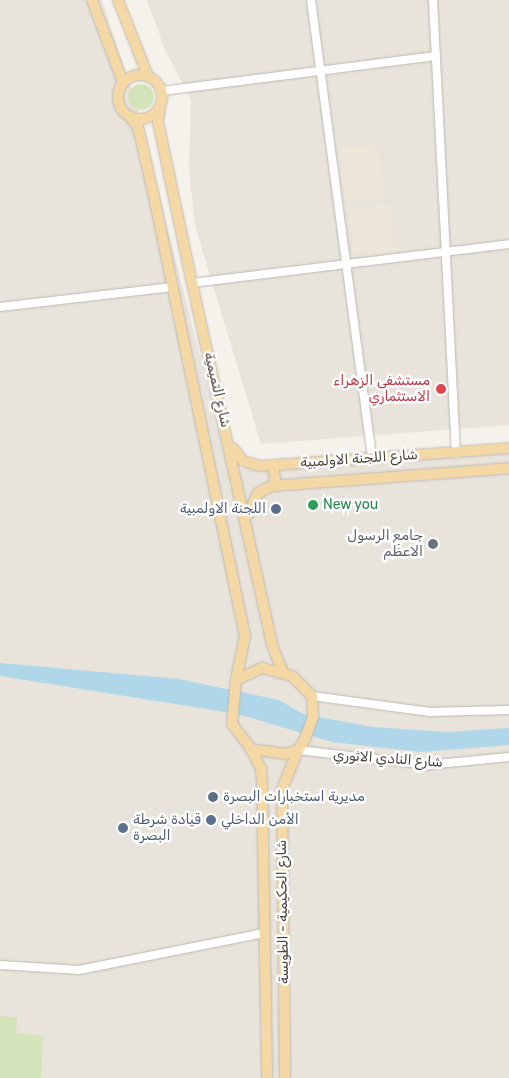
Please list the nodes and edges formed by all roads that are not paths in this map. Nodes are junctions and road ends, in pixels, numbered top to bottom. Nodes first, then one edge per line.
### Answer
1 (92, 0) edge
2 (118, 0) edge
3 (311, 0) edge
4 (433, 0) edge
5 (436, 56) junction
6 (320, 71) junction
7 (148, 76) junction
8 (123, 83) junction
9 (162, 91) junction
10 (160, 107) junction
11 (130, 117) junction
12 (509, 244) edge
13 (446, 252) junction
14 (346, 264) junction
15 (192, 283) junction
16 (173, 287) junction
17 (0, 307) edge
18 (227, 432) junction
19 (509, 448) edge
20 (456, 453) junction
21 (372, 459) junction
22 (273, 465) junction
23 (509, 468) edge
24 (276, 486) junction
25 (247, 521) junction
26 (283, 672) junction
27 (235, 685) junction
28 (312, 696) junction
29 (509, 710) edge
30 (251, 750) junction
31 (298, 750) junction
32 (509, 757) edge
33 (265, 933) junction
34 (0, 965) edge
35 (266, 1044) junction
36 (285, 1045) junction
37 (267, 1065) junction
38 (285, 1065) junction
39 (267, 1078) edge
40 (285, 1078) edge

1 - 8 main road
2 - 7 main road
3 - 6 street
4 - 5 street
5 - 6 street
5 - 13 street
6 - 9 street
6 - 14 street
7 - 8 main road
7 - 9 main road
8 - 11 main road
9 - 10 main road
10 - 11 main road
10 - 15 main road, شارع التميمية
11 - 16 main road, شارع التميمية
12 - 13 street
13 - 14 street
13 - 20 street
14 - 15 street
14 - 21 street
15 - 18 main road, شارع التميمية
16 - 17 street
16 - 27 main road, شارع التميمية
18 - 22 main road, شارع اللجنة الاولمبية
18 - 25 main road, شارع التميمية
19 - 20 main road, شارع اللجنة الاولمبية
20 - 21 main road, شارع اللجنة الاولمبية
21 - 22 main road, شارع اللجنة الاولمبية
22 - 24 main road
23 - 24 main road, شارع اللجنة الاولمبية
24 - 25 main road, شارع اللجنة الاولمبية
25 - 26 main road, شارع التميمية
26 - 27 main road
26 - 28 main road
27 - 30 main road
28 - 29 street
28 - 31 main road
30 - 31 main road
30 - 33 main road, شارع الحكيمية - الطويسة
31 - 32 street, شارع النادي الاثوري
31 - 36 main road, شارع الحكيمية - الطويسة
33 - 34 street
33 - 35 main road, شارع الحكيمية - الطويسة
35 - 36 main road
35 - 37 main road, شارع الحكيمية - الطويسة
36 - 38 main road, شارع الحكيمية - الطويسة
37 - 38 main road
37 - 39 main road, شارع الحكيمية - الطويسة
38 - 40 main road, شارع الحكيمية - الطويسة

